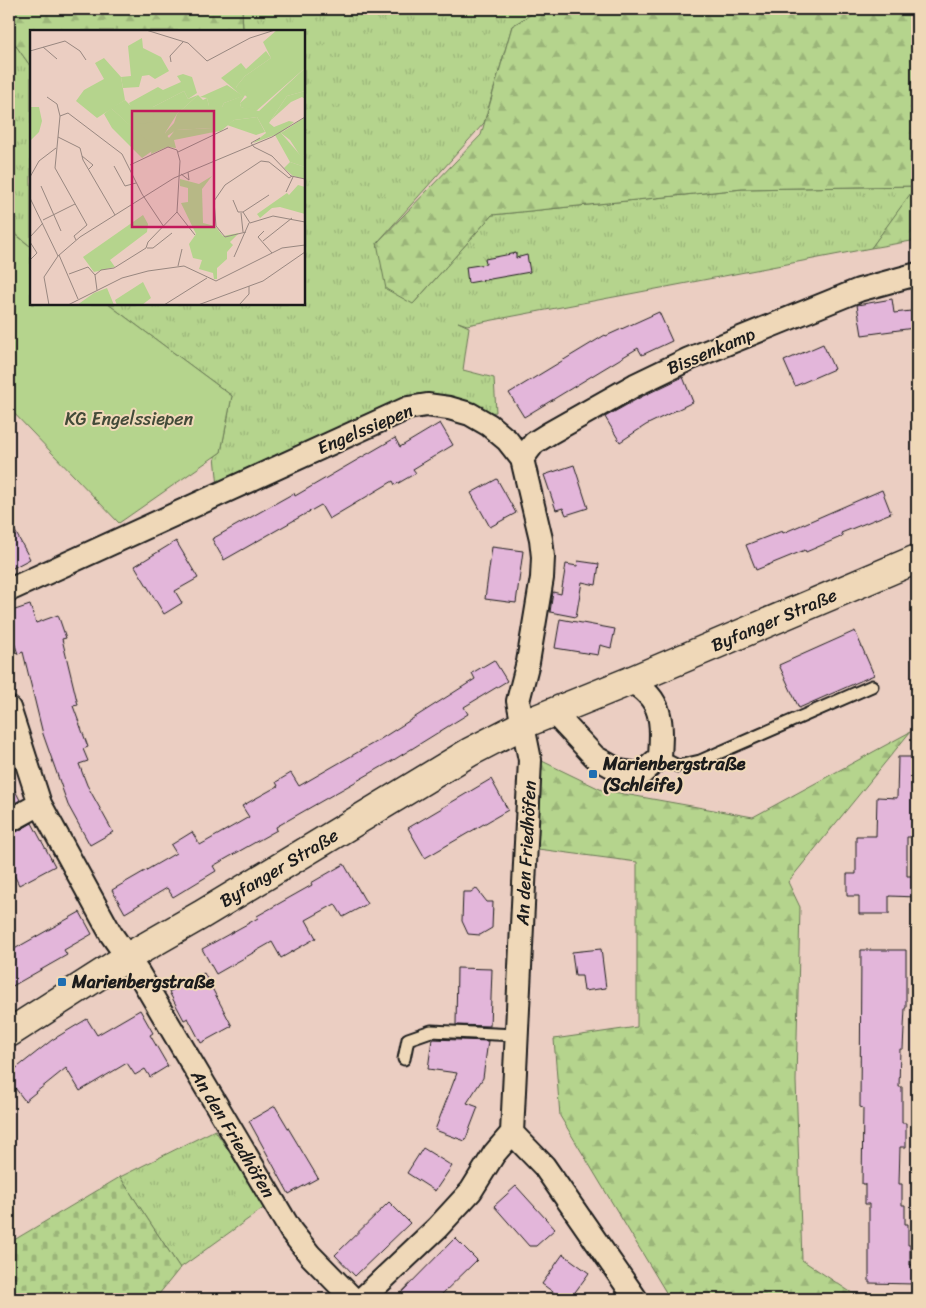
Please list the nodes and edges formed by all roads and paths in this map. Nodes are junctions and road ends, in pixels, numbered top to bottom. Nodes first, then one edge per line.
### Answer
1 (917, 274) edge
2 (522, 459) junction
3 (917, 559) edge
4 (9, 590) edge
5 (630, 681) junction
6 (872, 686) dead end
7 (9, 708) edge
8 (553, 712) junction
9 (524, 724) junction
10 (660, 757) junction
11 (40, 804) junction
12 (9, 821) edge
13 (126, 958) junction
14 (9, 1033) edge
15 (518, 1035) junction
16 (404, 1059) dead end
17 (512, 1133) junction
18 (353, 1299) edge
19 (362, 1299) edge
20 (636, 1299) edge

1 - 2 street, Bissenkamp
2 - 4 street, Engelssiepen
2 - 9 street, Engelssiepen
3 - 5 street, Byfanger Straße
5 - 8 street, Byfanger Straße
5 - 10 street
6 - 10 lane
7 - 11 street
8 - 9 street, Byfanger Straße
8 - 10 street
9 - 13 street, Byfanger Straße
9 - 15 street, An den Friedhöfen
11 - 12 street
11 - 13 street
13 - 14 street, Byfanger Straße
13 - 18 street, An den Friedhöfen
15 - 16 lane
15 - 17 street, An den Friedhöfen
17 - 19 street
17 - 20 street

